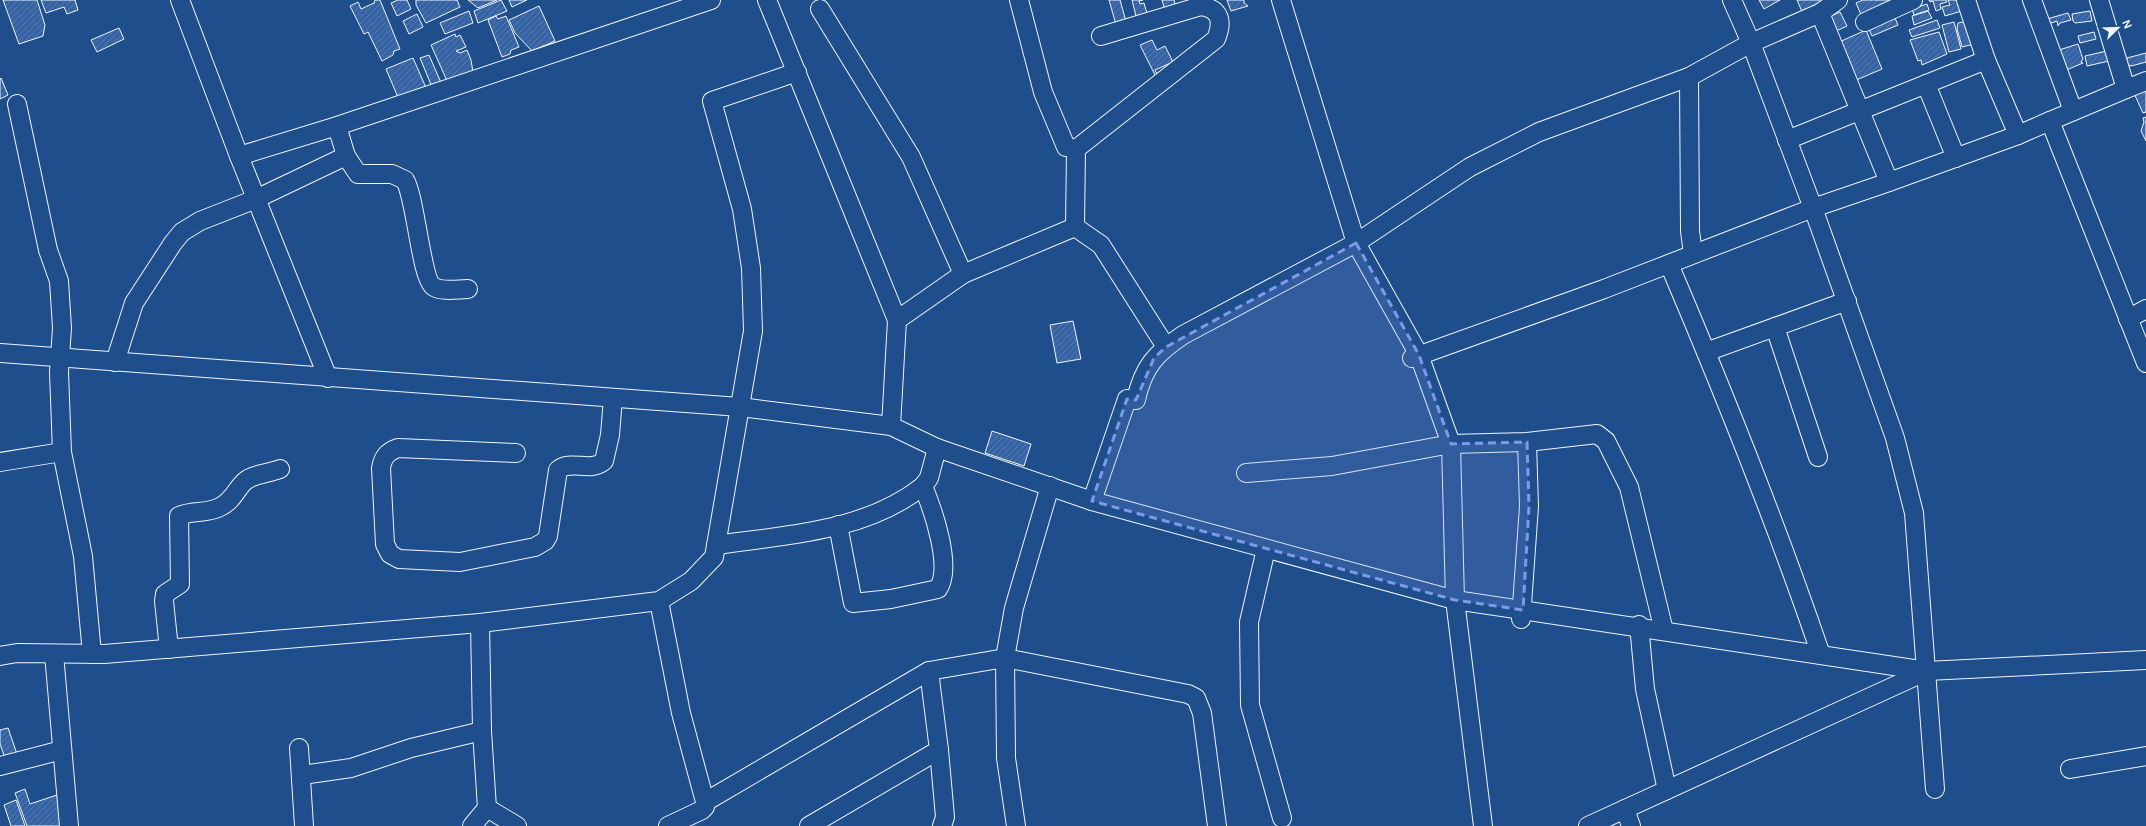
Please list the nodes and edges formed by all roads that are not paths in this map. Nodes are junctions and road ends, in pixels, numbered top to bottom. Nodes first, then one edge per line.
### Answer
1 (180, 0) edge
2 (711, 0) edge
3 (767, 0) edge
4 (1018, 0) edge
5 (1281, 0) edge
6 (1732, 0) edge
7 (1838, 0) edge
8 (1913, 0) edge
9 (1966, 0) edge
10 (2032, 0) edge
11 (2099, 0) edge
12 (820, 8) dead end
13 (1820, 13) junction
14 (1865, 22) dead end
15 (1101, 36) dead end
16 (1751, 43) junction
17 (1986, 60) junction
18 (797, 72) junction
19 (1689, 77) junction
20 (2146, 81) edge
21 (1926, 84) junction
22 (2126, 89) junction
23 (17, 104) dead end
24 (1860, 109) junction
25 (2073, 111) junction
26 (2050, 121) junction
27 (337, 126) junction
28 (2018, 135) junction
29 (1787, 140) junction
30 (1076, 149) junction
31 (239, 156) junction
32 (346, 156) junction
33 (1956, 158) junction
34 (1889, 182) junction
35 (256, 199) junction
36 (1813, 208) junction
37 (1075, 227) junction
38 (1356, 243) junction
39 (1693, 254) junction
40 (1669, 264) junction
41 (963, 274) junction
42 (468, 289) dead end
43 (1847, 301) junction
44 (2146, 309) edge
45 (2128, 319) junction
46 (897, 320) junction
47 (1775, 327) junction
48 (1166, 347) junction
49 (1706, 352) junction
50 (0, 353) edge
51 (1415, 356) junction
52 (60, 358) junction
53 (115, 362) junction
54 (2146, 363) edge
55 (328, 378) junction
56 (613, 398) junction
57 (740, 407) junction
58 (891, 426) junction
59 (1527, 442) junction
60 (1452, 444) junction
61 (937, 448) junction
62 (62, 452) junction
63 (516, 453) dead end
64 (1818, 457) dead end
65 (0, 462) edge
66 (280, 469) dead end
67 (1246, 473) dead end
68 (923, 486) junction
69 (1050, 486) junction
70 (1092, 501) junction
71 (838, 525) junction
72 (716, 545) junction
73 (1266, 549) junction
74 (1455, 600) junction
75 (659, 601) junction
76 (1522, 614) junction
77 (480, 624) junction
78 (1640, 627) junction
79 (1664, 631) junction
80 (169, 649) junction
81 (54, 654) junction
82 (92, 654) junction
83 (1821, 655) junction
84 (0, 656) edge
85 (1005, 658) junction
86 (2146, 660) edge
87 (929, 671) junction
88 (1926, 671) junction
89 (482, 731) junction
90 (299, 748) dead end
91 (62, 750) junction
92 (939, 750) junction
93 (2146, 756) edge
94 (0, 766) edge
95 (2070, 769) dead end
96 (302, 775) junction
97 (1935, 789) dead end
98 (1667, 790) junction
99 (705, 802) junction
100 (487, 808) junction
101 (1625, 809) junction
102 (1282, 818) dead end
103 (69, 826) edge
104 (304, 826) edge
105 (472, 826) edge
106 (517, 826) edge
107 (668, 826) edge
108 (809, 826) edge
109 (942, 826) edge
110 (1016, 826) edge
111 (1217, 826) edge
112 (1483, 826) edge
113 (1588, 826) edge
114 (1630, 826) edge

1 - 31 street
2 - 27 street
3 - 18 street
4 - 30 street
5 - 38 street
6 - 16 street
7 - 13 street
8 - 14 street
9 - 17 street
10 - 25 street
11 - 22 street
12 - 41 street
13 - 16 street
13 - 24 street
15 - 30 street
16 - 19 street
16 - 29 street
17 - 21 street
17 - 28 street
18 - 46 street
18 - 57 street
19 - 38 street
19 - 39 street
20 - 22 street
21 - 24 street
21 - 33 street
22 - 25 street
23 - 52 street
24 - 29 street
24 - 34 street
25 - 26 street
26 - 28 street
26 - 45 street
27 - 31 street
27 - 32 street
28 - 33 street
29 - 36 street
30 - 37 street
31 - 35 street
32 - 35 street
32 - 42 street
33 - 34 street
34 - 36 street
35 - 53 street
35 - 55 street
36 - 39 street
36 - 43 street
37 - 41 street
37 - 48 street
38 - 48 street
38 - 51 street
39 - 40 street
40 - 49 street
40 - 51 street
41 - 46 street
43 - 47 street
43 - 88 street
44 - 45 street
45 - 54 street
46 - 58 street
47 - 49 street
47 - 64 street
48 - 70 street
49 - 83 street
50 - 52 street
51 - 60 street
52 - 53 street
52 - 62 street
53 - 55 street
55 - 56 street
56 - 57 street
56 - 63 street
57 - 58 street
57 - 72 street
58 - 61 street
59 - 60 street
59 - 76 street
59 - 79 street
60 - 67 street
60 - 74 street
61 - 68 street
61 - 69 street
62 - 65 street
62 - 82 street
66 - 80 street
68 - 71 street
68 - 71 street
69 - 70 street
69 - 85 street
70 - 73 street
71 - 72 street
72 - 75 street
73 - 74 street
73 - 102 street
74 - 76 street
74 - 112 street
75 - 77 street
75 - 99 street
76 - 78 street
77 - 80 street
77 - 89 street
78 - 79 street
78 - 98 street
79 - 83 street
80 - 82 street
81 - 82 street
81 - 84 street
81 - 91 street
83 - 88 street
85 - 87 street
85 - 110 street
85 - 111 street
86 - 88 street
87 - 92 street
87 - 99 street
88 - 97 street
88 - 98 street
89 - 96 street
89 - 100 street
90 - 96 street
91 - 94 street
91 - 103 street
92 - 108 street
92 - 109 street
93 - 95 street
96 - 104 street
98 - 101 street
99 - 107 street
100 - 105 street
100 - 106 street
101 - 113 street
101 - 114 street

